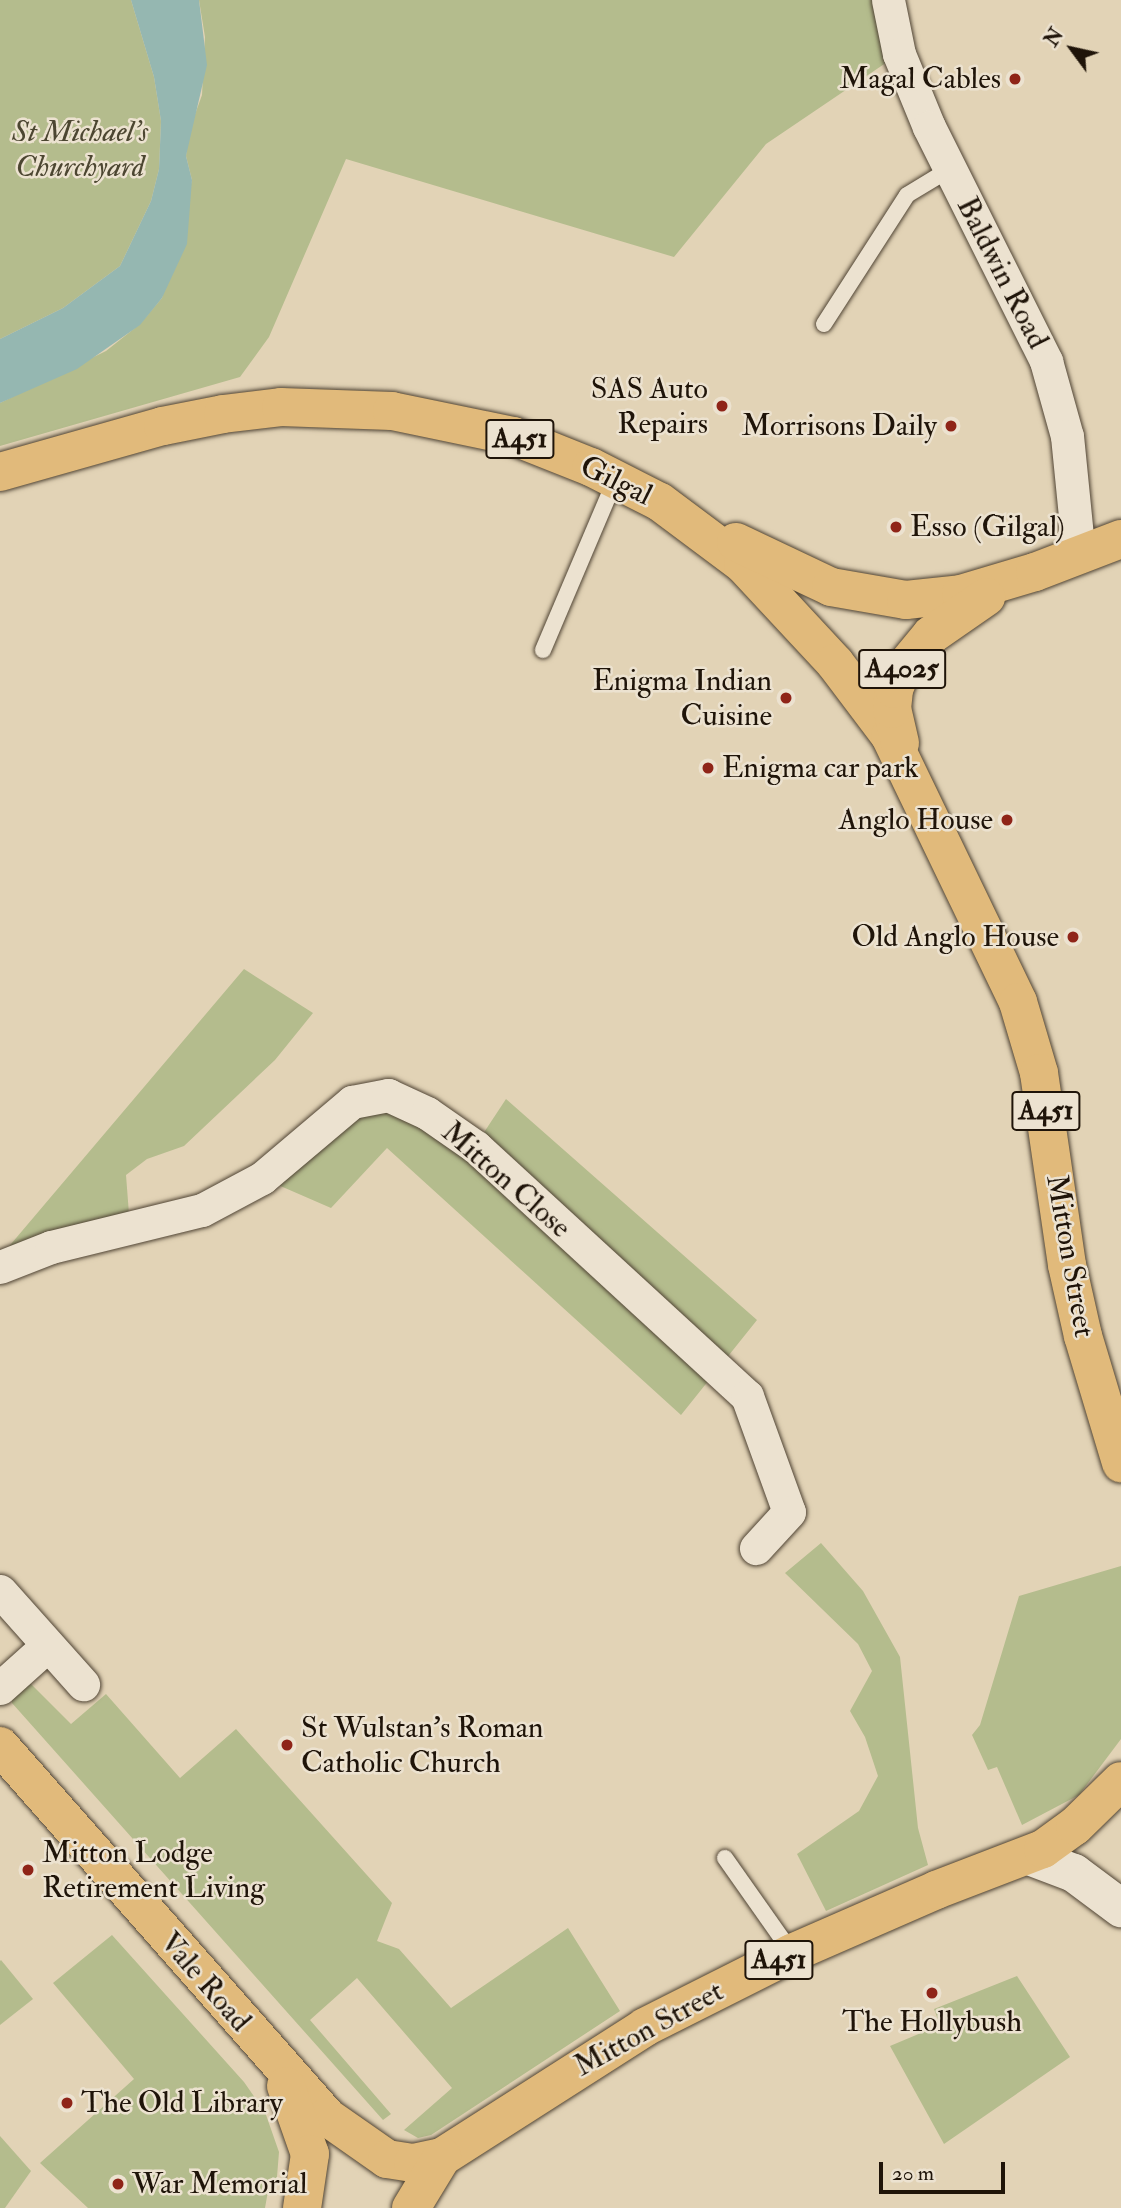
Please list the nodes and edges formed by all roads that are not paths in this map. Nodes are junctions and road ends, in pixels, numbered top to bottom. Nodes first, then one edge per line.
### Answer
1 (888, 0) edge
2 (950, 169) junction
3 (824, 324) dead end
4 (0, 472) edge
5 (616, 478) junction
6 (660, 502) junction
7 (1121, 539) edge
8 (1079, 556) junction
9 (1035, 572) junction
10 (543, 650) dead end
11 (912, 778) junction
12 (0, 1267) edge
13 (1121, 1463) edge
14 (756, 1548) dead end
15 (0, 1591) edge
16 (48, 1644) junction
17 (83, 1684) dead end
18 (0, 1688) edge
19 (0, 1746) edge
20 (1121, 1781) edge
21 (1029, 1856) junction
22 (725, 1858) dead end
23 (1121, 1908) edge
24 (792, 1953) junction
25 (272, 2060) junction
26 (442, 2157) junction
27 (302, 2208) edge
28 (411, 2208) edge

1 - 2 street, Baldwin Road
2 - 3 lane
2 - 8 street, Baldwin Road
4 - 5 main road, Gilgal / A451
5 - 6 main road, Gilgal / A451
5 - 10 lane
6 - 9 main road
6 - 11 main road, Gilgal / A451
7 - 8 main road, A4025
8 - 9 main road, A4025
9 - 11 main road, A4025
11 - 13 main road, Mitton Street / A451
12 - 14 street, Mitton Close
15 - 16 street
16 - 17 street
16 - 18 street
19 - 25 main road, Vale Road / A451
20 - 21 main road, Mitton Street / A451
21 - 23 street
21 - 24 main road, Mitton Street / A451
22 - 24 lane
24 - 26 main road, Mitton Street / A451
25 - 26 main road, A451
25 - 27 main road
26 - 28 main road, A451

